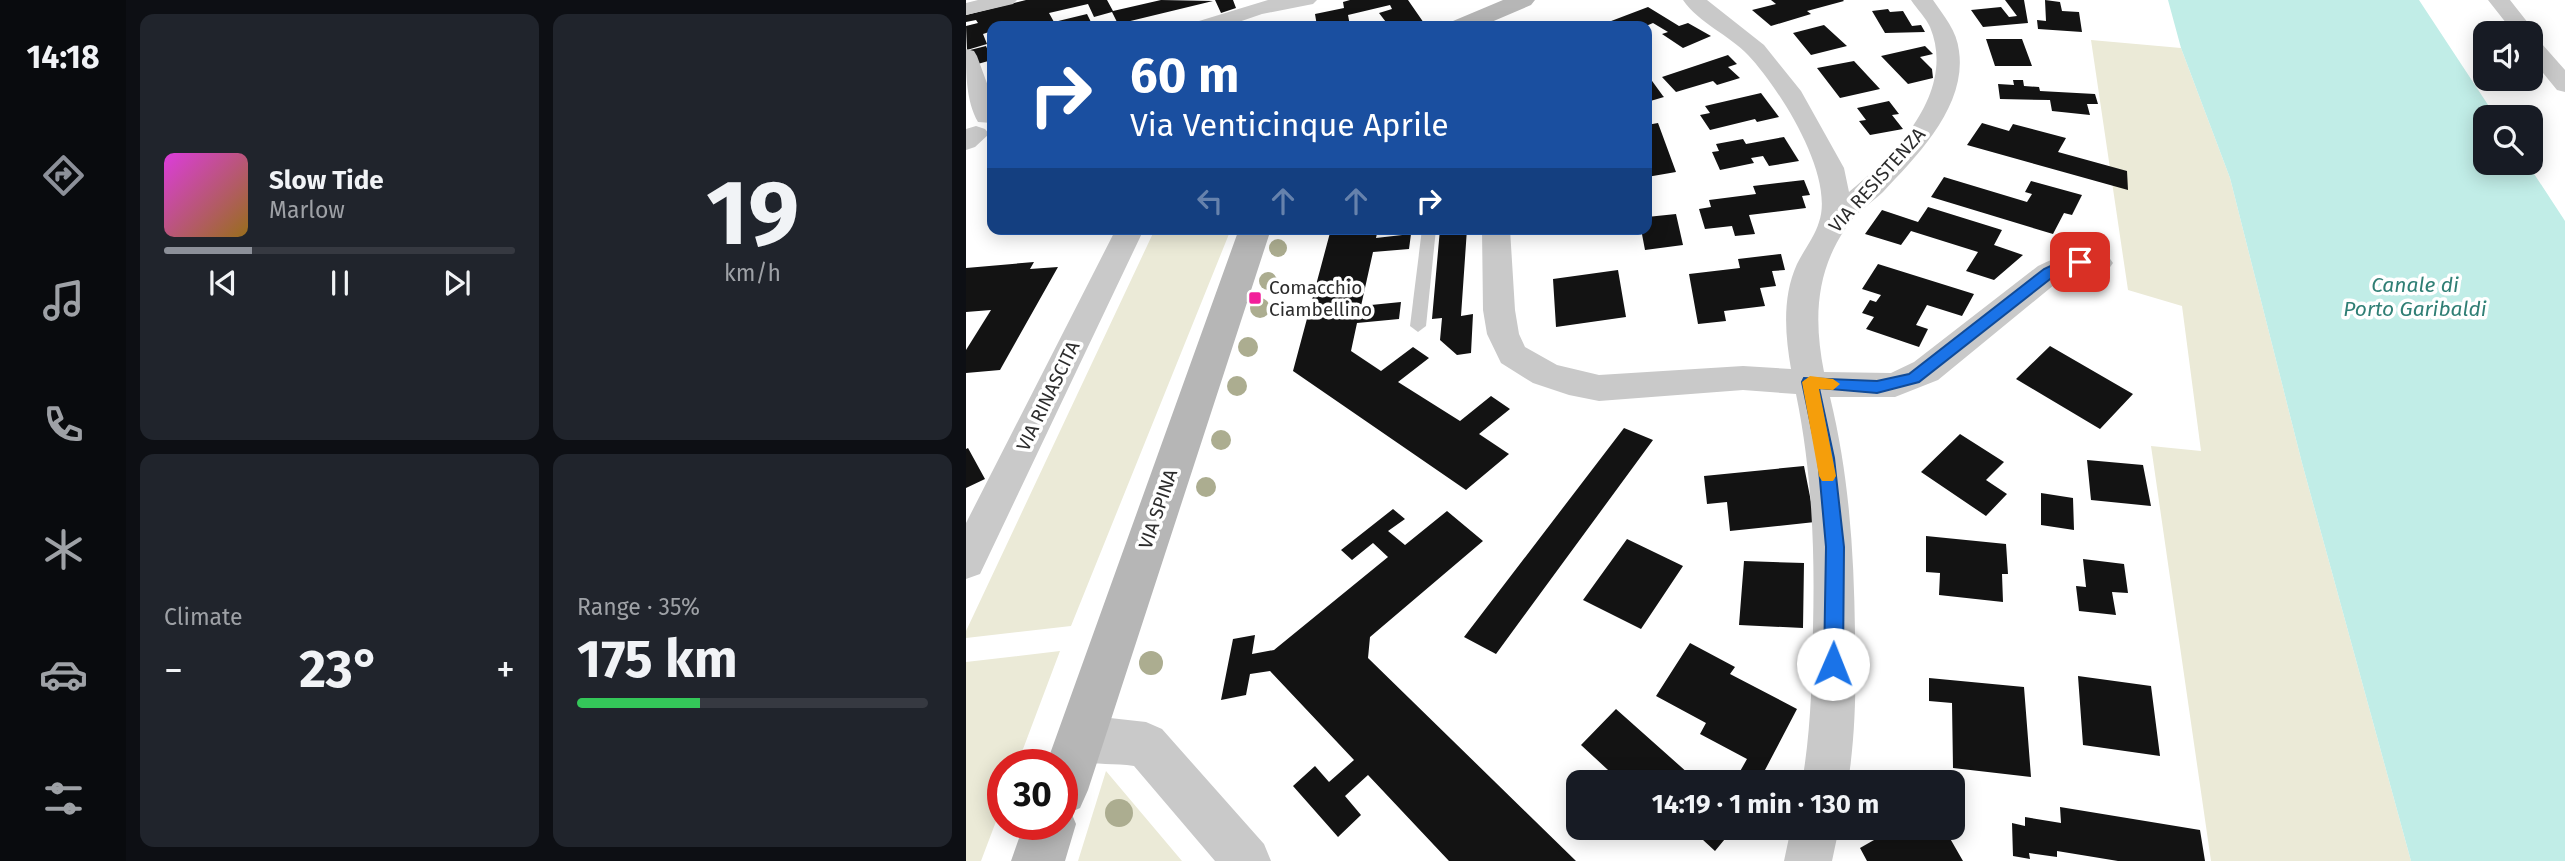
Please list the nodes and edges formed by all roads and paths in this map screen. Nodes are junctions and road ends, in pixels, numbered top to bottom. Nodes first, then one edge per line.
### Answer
1 (1006, 0) edge
2 (1306, 0) edge
3 (1523, 0) edge
4 (1694, 0) edge
5 (1922, 0) edge
6 (2499, 0) edge
7 (1284, 2) edge
8 (966, 9) edge
9 (1221, 21) edge
10 (1286, 21) edge
11 (1474, 21) edge
12 (2516, 21) edge
13 (966, 56) edge
14 (2543, 57) edge
15 (2565, 85) edge
16 (977, 132) edge
17 (1824, 153) junction
18 (1901, 155) junction
19 (1833, 224) junction
20 (1127, 235) edge
21 (1253, 235) edge
22 (1428, 235) edge
23 (1496, 235) edge
24 (2098, 263) dead end
25 (1418, 326) dead end
26 (1810, 382) junction
27 (966, 562) edge
28 (1079, 742) junction
29 (1077, 749) edge
30 (1826, 770) edge
31 (1045, 840) edge
32 (1812, 840) edge
33 (1038, 861) edge
34 (1247, 861) edge
35 (1808, 861) edge

1 - 8 street
2 - 7 street
3 - 11 street
4 - 17 street
5 - 18 street, VIA RESISTENZA
6 - 12 street
7 - 9 street
7 - 10 street
13 - 16 street
14 - 15 street
17 - 18 street
17 - 19 street
18 - 19 street, VIA RESISTENZA
19 - 26 street, VIA RESISTENZA
20 - 27 street, VIA RINASCITA
21 - 28 street, VIA SPINA
22 - 25 lane
23 - 26 street
24 - 26 street
26 - 30 street, VIA RESISTENZA
28 - 29 street, VIA SPINA
28 - 34 street
31 - 33 street
32 - 35 street

